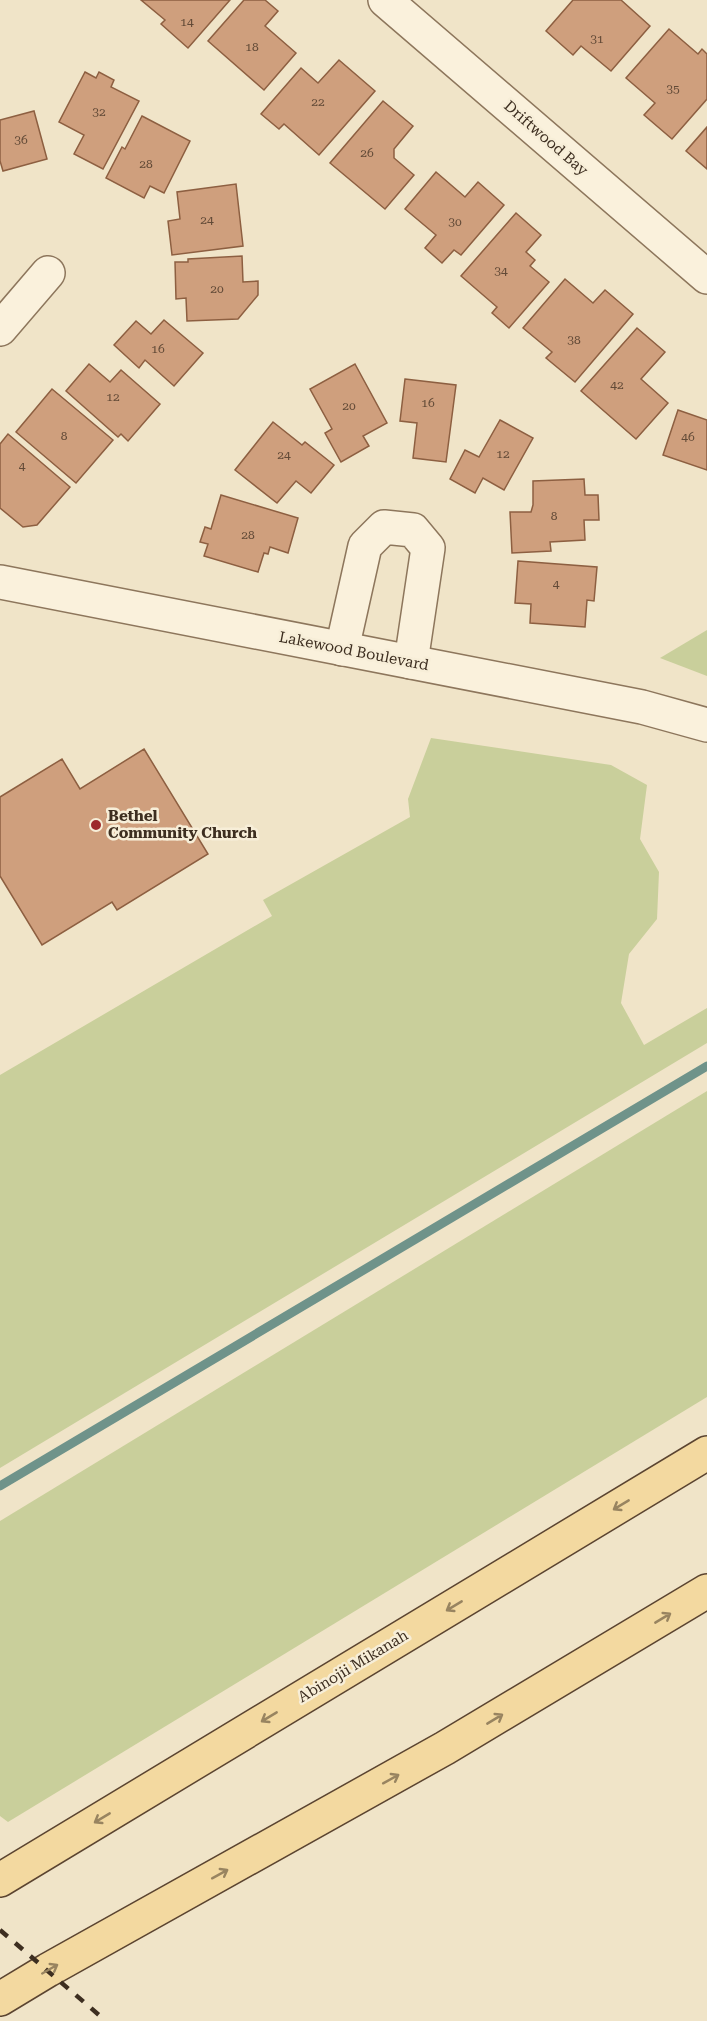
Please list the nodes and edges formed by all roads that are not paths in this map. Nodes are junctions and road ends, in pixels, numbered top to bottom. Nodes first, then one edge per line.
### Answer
1 (385, 0) edge
2 (48, 273) dead end
3 (707, 277) edge
4 (0, 329) edge
5 (0, 582) edge
6 (342, 649) junction
7 (411, 662) junction
8 (707, 725) edge
9 (707, 1447) edge
10 (707, 1453) edge
11 (671, 1475) junction
12 (707, 1592) edge
13 (0, 1880) edge
14 (0, 1999) edge

1 - 3 street, Driftwood Bay
2 - 4 street
5 - 6 street, Lakewood Boulevard
6 - 7 street, Lakewood Boulevard
6 - 7 street
7 - 8 street, Lakewood Boulevard
9 - 11 main road
10 - 11 main road, Abinojii Mikanah
11 -> 13 main road, Abinojii Mikanah
14 -> 12 main road

